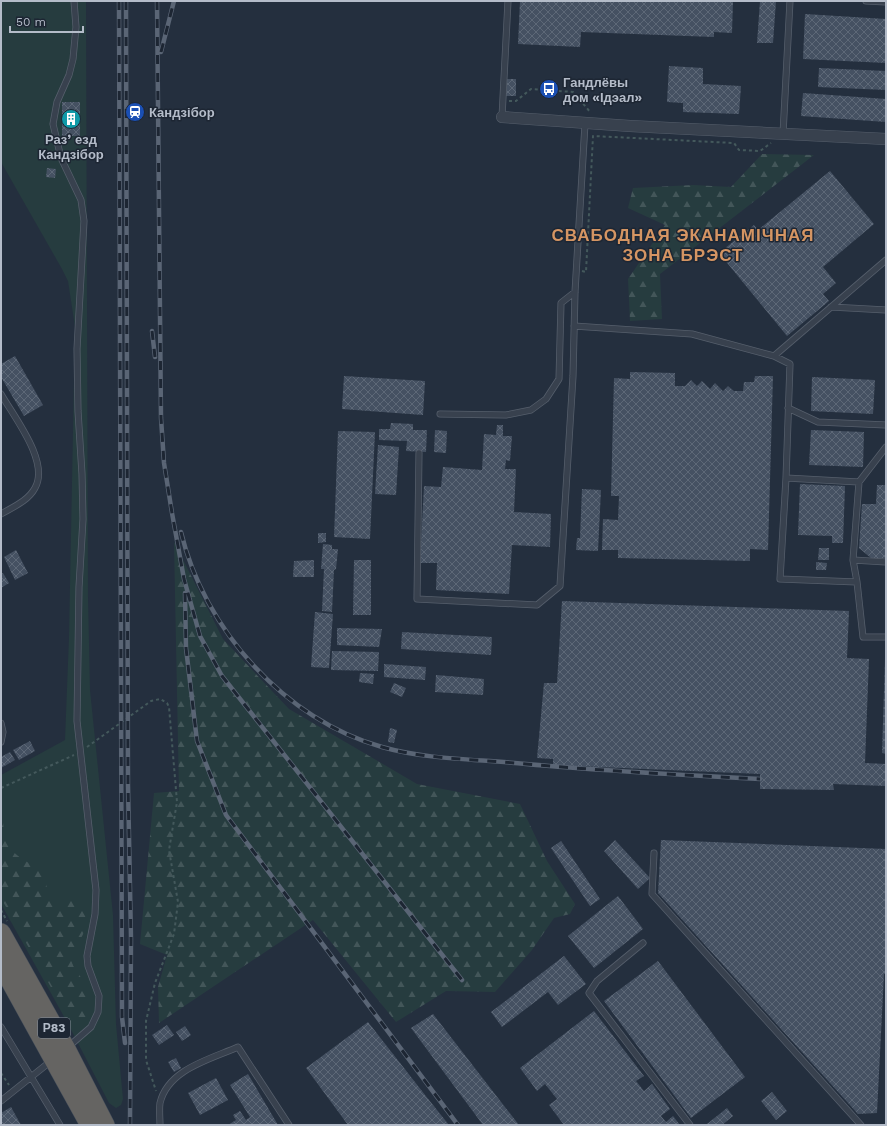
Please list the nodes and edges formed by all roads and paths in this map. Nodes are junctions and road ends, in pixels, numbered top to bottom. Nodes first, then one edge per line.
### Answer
1 (74, 1) edge
2 (508, 1) edge
3 (790, 1) edge
4 (866, 1) edge
5 (886, 2) edge
6 (549, 89) junction
7 (549, 95) dead end
8 (503, 101) junction
9 (596, 117) dead end
10 (502, 118) joint
11 (585, 124) junction
12 (780, 139) junction
13 (886, 139) edge
14 (886, 260) edge
15 (576, 271) junction
16 (574, 292) junction
17 (832, 307) junction
18 (886, 310) edge
19 (574, 326) junction
20 (774, 356) junction
21 (1, 394) edge
22 (788, 408) junction
23 (440, 414) dead end
24 (886, 425) edge
25 (886, 447) edge
26 (419, 453) dead end
27 (786, 478) junction
28 (859, 482) junction
29 (1, 514) edge
30 (853, 560) junction
31 (886, 562) edge
32 (857, 582) junction
33 (886, 637) edge
34 (160, 699) dead end
35 (1, 723) edge
36 (1, 742) edge
37 (654, 853) dead end
38 (1, 933) edge
39 (643, 944) dead end
40 (1, 964) edge
41 (1, 1027) edge
42 (60, 1054) junction
43 (1, 1072) edge
44 (31, 1077) junction
45 (12, 1092) junction
46 (1, 1101) edge
47 (160, 1103) junction
48 (60, 1125) edge
49 (90, 1125) edge
50 (105, 1125) edge
51 (160, 1125) edge
52 (289, 1125) edge
53 (690, 1125) edge
54 (861, 1125) edge

1 - 42 lane
2 - 8 lane
3 - 12 lane
4 - 5 lane
6 - 7 path
6 - 8 path
6 - 9 path
8 - 10 lane
10 - 11 street
11 - 12 street
11 - 15 lane
12 - 13 street
12 - 15 path
14 - 17 lane
15 - 16 lane
16 - 19 lane
16 - 23 lane
17 - 18 lane
17 - 20 lane
19 - 20 lane
19 - 26 lane
20 - 22 lane
21 - 29 lane
22 - 24 lane
22 - 27 lane
25 - 28 lane
27 - 28 lane
27 - 32 lane
28 - 30 lane
30 - 31 lane
30 - 32 lane
32 - 33 lane
34 - 47 path
35 - 36 lane
37 - 54 lane
38 - 42 highway, Р83
39 - 53 lane
40 - 42 highway, Р83
41 - 44 lane
42 - 44 lane
42 - 49 highway, Р83
42 - 50 highway, Р83
43 - 45 path
44 - 45 lane
44 - 48 lane
45 - 46 lane
47 - 51 lane
47 - 52 lane

